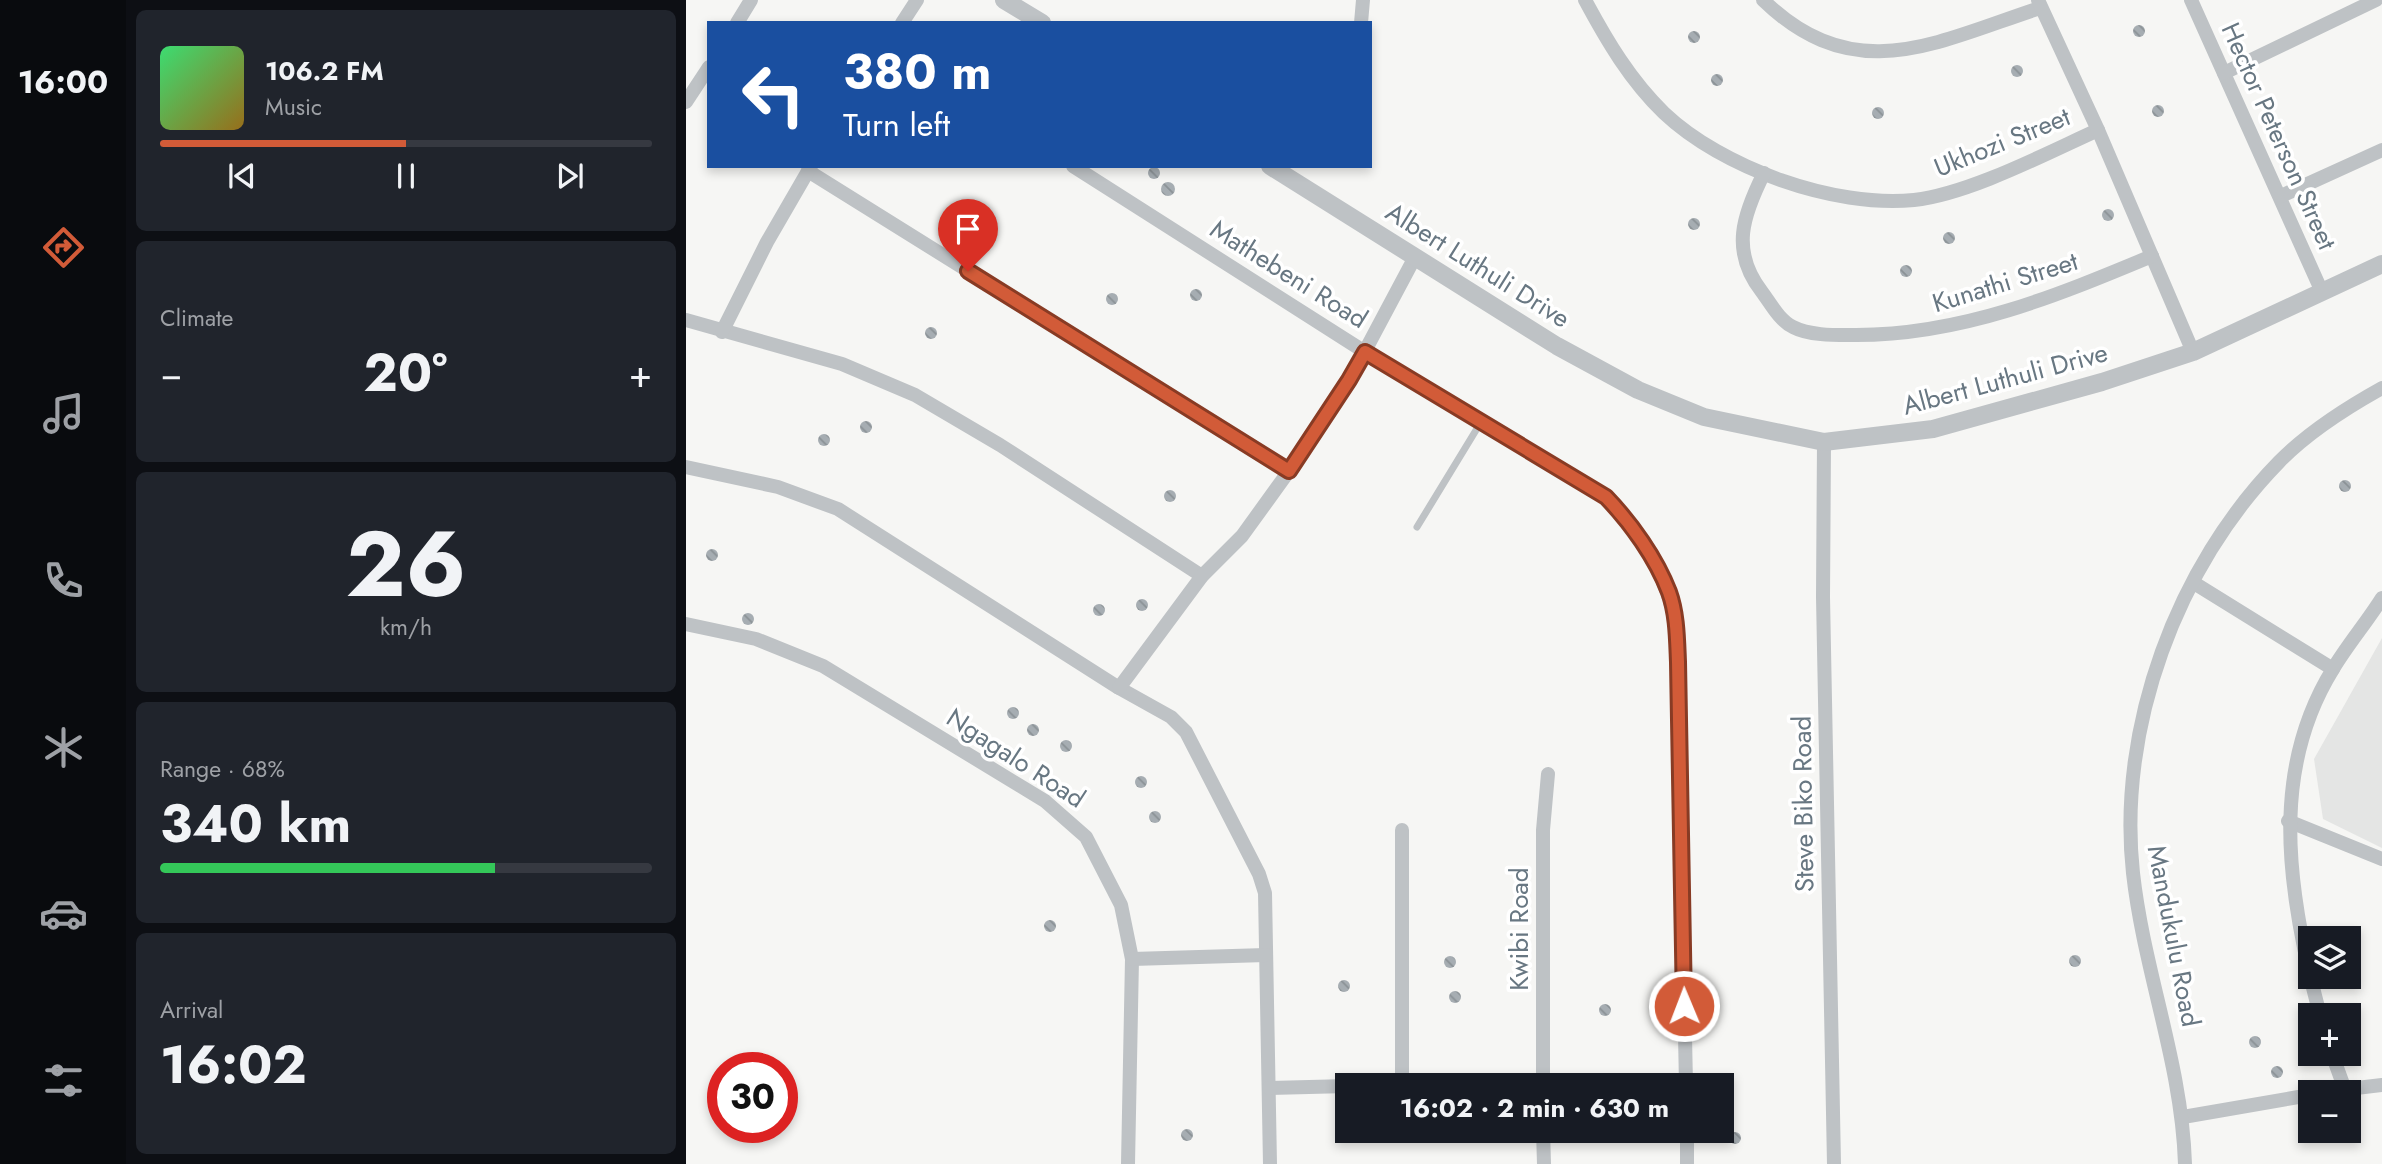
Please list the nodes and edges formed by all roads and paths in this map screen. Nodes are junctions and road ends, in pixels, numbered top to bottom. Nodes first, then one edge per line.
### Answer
1 (751, 0) edge
2 (917, 0) edge
3 (1004, 0) edge
4 (1363, 0) edge
5 (1585, 0) edge
6 (1763, 0) edge
7 (2191, 0) edge
8 (2376, 0) edge
9 (2039, 4) edge
10 (738, 21) edge
11 (903, 21) edge
12 (1039, 21) edge
13 (1361, 21) edge
14 (707, 69) edge
15 (2224, 73) junction
16 (686, 102) edge
17 (2098, 130) junction
18 (2382, 150) edge
19 (1076, 168) edge
20 (810, 169) edge
21 (1279, 169) edge
22 (1764, 173) junction
23 (2281, 196) junction
24 (2152, 256) junction
25 (1415, 257) junction
26 (2382, 264) edge
27 (2322, 292) junction
28 (686, 320) edge
29 (722, 332) junction
30 (1365, 352) junction
31 (2193, 352) junction
32 (2382, 388) edge
33 (1482, 422) junction
34 (1824, 442) junction
35 (686, 467) edge
36 (1289, 471) junction
37 (1417, 527) dead end
38 (1202, 576) junction
39 (2194, 583) junction
40 (2382, 598) edge
41 (686, 624) edge
42 (2333, 669) junction
43 (1119, 688) junction
44 (1548, 774) dead end
45 (2288, 821) junction
46 (1402, 830) dead end
47 (2382, 859) edge
48 (2300, 926) edge
49 (1266, 955) junction
50 (1132, 959) junction
51 (1402, 1073) edge
52 (1543, 1073) edge
53 (1686, 1073) edge
54 (2382, 1085) edge
55 (2361, 1086) edge
56 (1335, 1087) edge
57 (1269, 1088) junction
58 (2298, 1097) edge
59 (2183, 1117) junction
60 (1544, 1143) edge
61 (1687, 1143) edge
62 (1128, 1164) edge
63 (1270, 1164) edge
64 (1544, 1164) edge
65 (1687, 1164) edge
66 (1834, 1164) edge
67 (2185, 1164) edge

1 - 10 street
2 - 11 street
3 - 12 street
4 - 13 street
5 - 22 street, Ukhozi Street
6 - 9 street
7 - 15 street, Hector Peterson Street
8 - 15 street
9 - 17 street
14 - 16 street
15 - 23 street, Hector Peterson Street
17 - 22 street, Ukhozi Street
17 - 24 street
18 - 23 street
19 - 30 street, Mathebeni Road
20 - 29 street
20 - 36 street
21 - 25 street, Albert Luthuli Drive
22 - 24 street, Kunathi Street
23 - 27 street, Hector Peterson Street
24 - 31 street
25 - 30 street
25 - 34 street, Albert Luthuli Drive
26 - 27 street, Albert Luthuli Drive
27 - 31 street, Albert Luthuli Drive
28 - 29 street
29 - 38 street
30 - 33 street, Mathebeni Road
30 - 36 street
31 - 34 street, Albert Luthuli Drive
32 - 39 street, Mandukulu Road
33 - 37 lane
33 - 53 street, Mathebeni Road
34 - 66 street, Steve Biko Road
35 - 43 street
36 - 38 street
38 - 43 street
39 - 42 street
39 - 59 street, Mandukulu Road
40 - 42 street
41 - 50 street, Ngagalo Road
42 - 45 street
43 - 49 street
44 - 52 street, Kwibi Road
45 - 47 street
45 - 48 street
46 - 51 street
49 - 50 street
49 - 57 street
50 - 62 street, Ngagalo Road
54 - 55 street
56 - 57 street
57 - 63 street
58 - 59 street
59 - 67 street, Mandukulu Road
60 - 64 street
61 - 65 street

